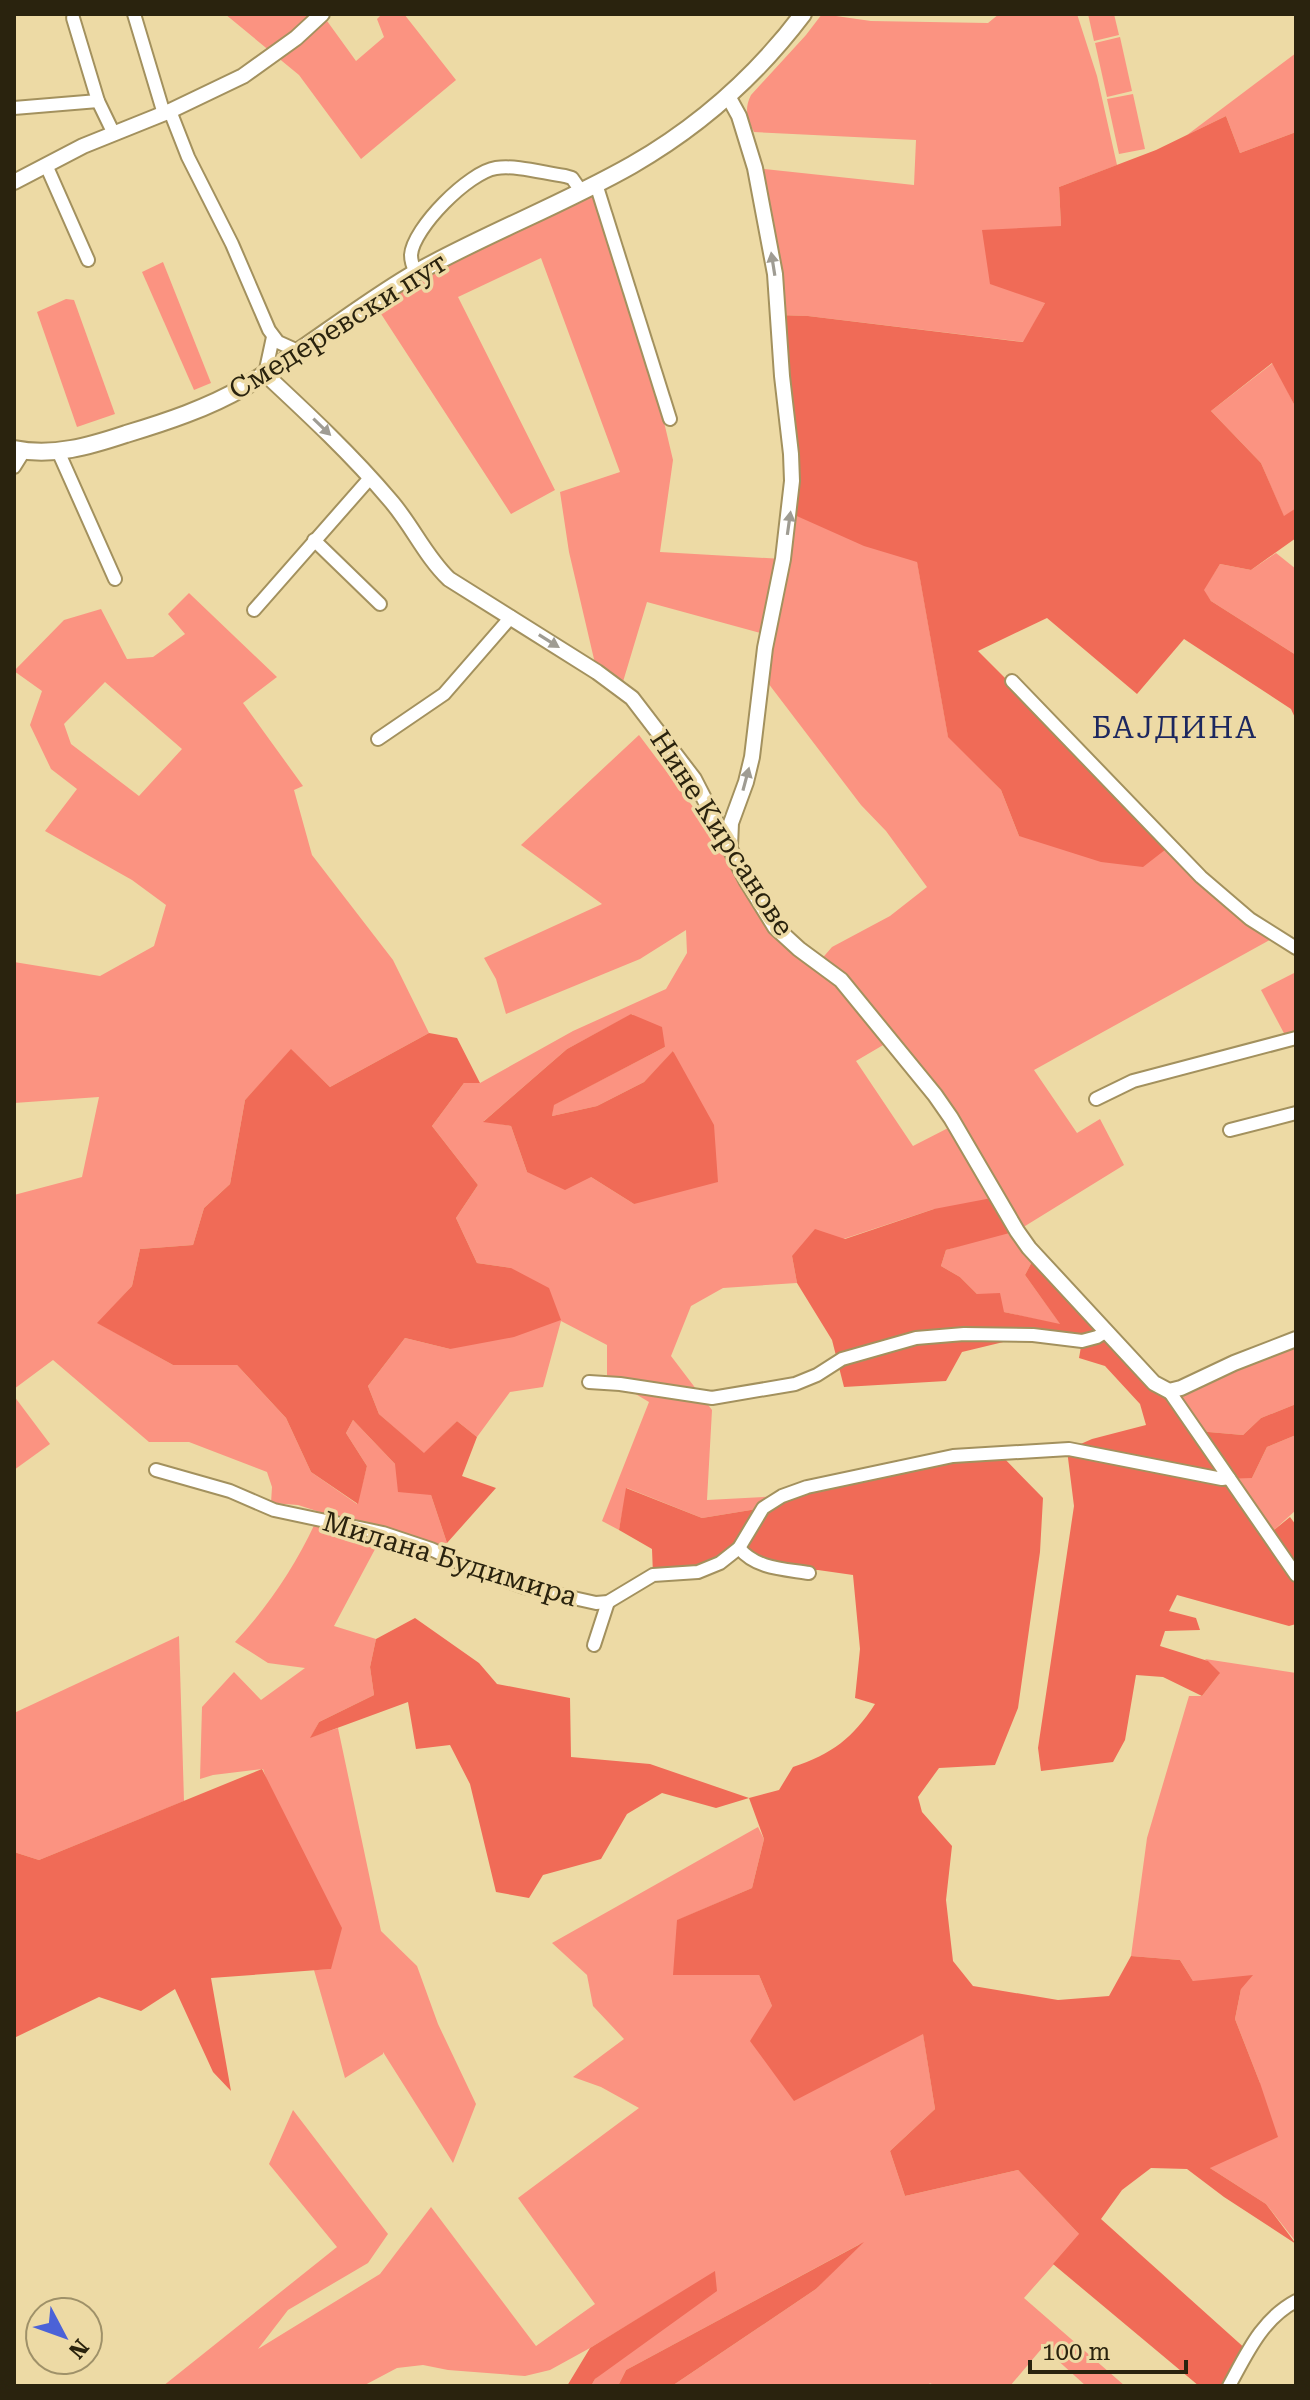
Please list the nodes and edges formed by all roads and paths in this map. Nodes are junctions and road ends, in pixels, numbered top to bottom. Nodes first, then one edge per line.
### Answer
1 (134, 14) edge
2 (322, 14) edge
3 (803, 14) edge
4 (73, 18) dead end
5 (728, 96) junction
6 (98, 101) junction
7 (14, 108) edge
8 (167, 112) junction
9 (113, 132) junction
10 (46, 165) junction
11 (14, 182) edge
12 (588, 188) junction
13 (88, 260) dead end
14 (416, 273) junction
15 (273, 337) junction
16 (298, 351) junction
17 (265, 374) junction
18 (670, 419) dead end
19 (19, 450) edge
20 (58, 451) junction
21 (14, 467) edge
22 (370, 478) junction
23 (314, 540) junction
24 (115, 579) dead end
25 (380, 604) dead end
26 (254, 610) dead end
27 (511, 617) junction
28 (1012, 681) dead end
29 (378, 739) dead end
30 (731, 854) junction
31 (1296, 948) edge
32 (1296, 1038) edge
33 (1096, 1099) dead end
34 (1296, 1113) edge
35 (1230, 1130) dead end
36 (1105, 1332) junction
37 (1296, 1339) edge
38 (589, 1382) dead end
39 (1169, 1391) junction
40 (156, 1470) dead end
41 (1229, 1478) junction
42 (739, 1548) junction
43 (809, 1573) dead end
44 (1296, 1575) edge
45 (608, 1602) junction
46 (594, 1645) dead end
47 (1296, 2301) edge
48 (1229, 2386) edge

1 - 8 street
2 - 8 street
3 - 5 main road, Смедеревски пут
4 - 6 street
5 - 12 main road, Смедеревски пут
30 -> 5 street
6 - 7 street
6 - 9 street
8 - 9 street
8 - 15 street
9 - 10 street
10 - 11 street
10 - 13 street
12 - 14 main road, Смедеревски пут
12 - 14 street
12 - 18 street
14 - 16 main road, Смедеревски пут
15 - 16 street
15 - 17 street
16 - 17 main road, Смедеревски пут
17 - 20 main road, Смедеревски пут
17 -> 22 street, Нине Кирсанове
19 - 20 main road, Смедеревски пут
19 - 21 street
20 - 24 street
22 - 23 street
22 - 27 street, Нине Кирсанове
23 - 25 street
23 - 26 street
27 - 29 street
27 -> 30 street, Нине Кирсанове
28 - 31 street
30 - 36 street, Нине Кирсанове
32 - 33 street
34 - 35 street
36 - 38 street
36 - 39 street, Нине Кирсанове
37 - 39 street
39 - 41 street, Нине Кирсанове
40 - 45 street, Милана Будимира
41 - 42 street, Милана Будимира
41 - 44 street, Нине Кирсанове
42 - 43 street
42 - 45 street, Милана Будимира
45 - 46 street, Милана Будимира
47 - 48 street

